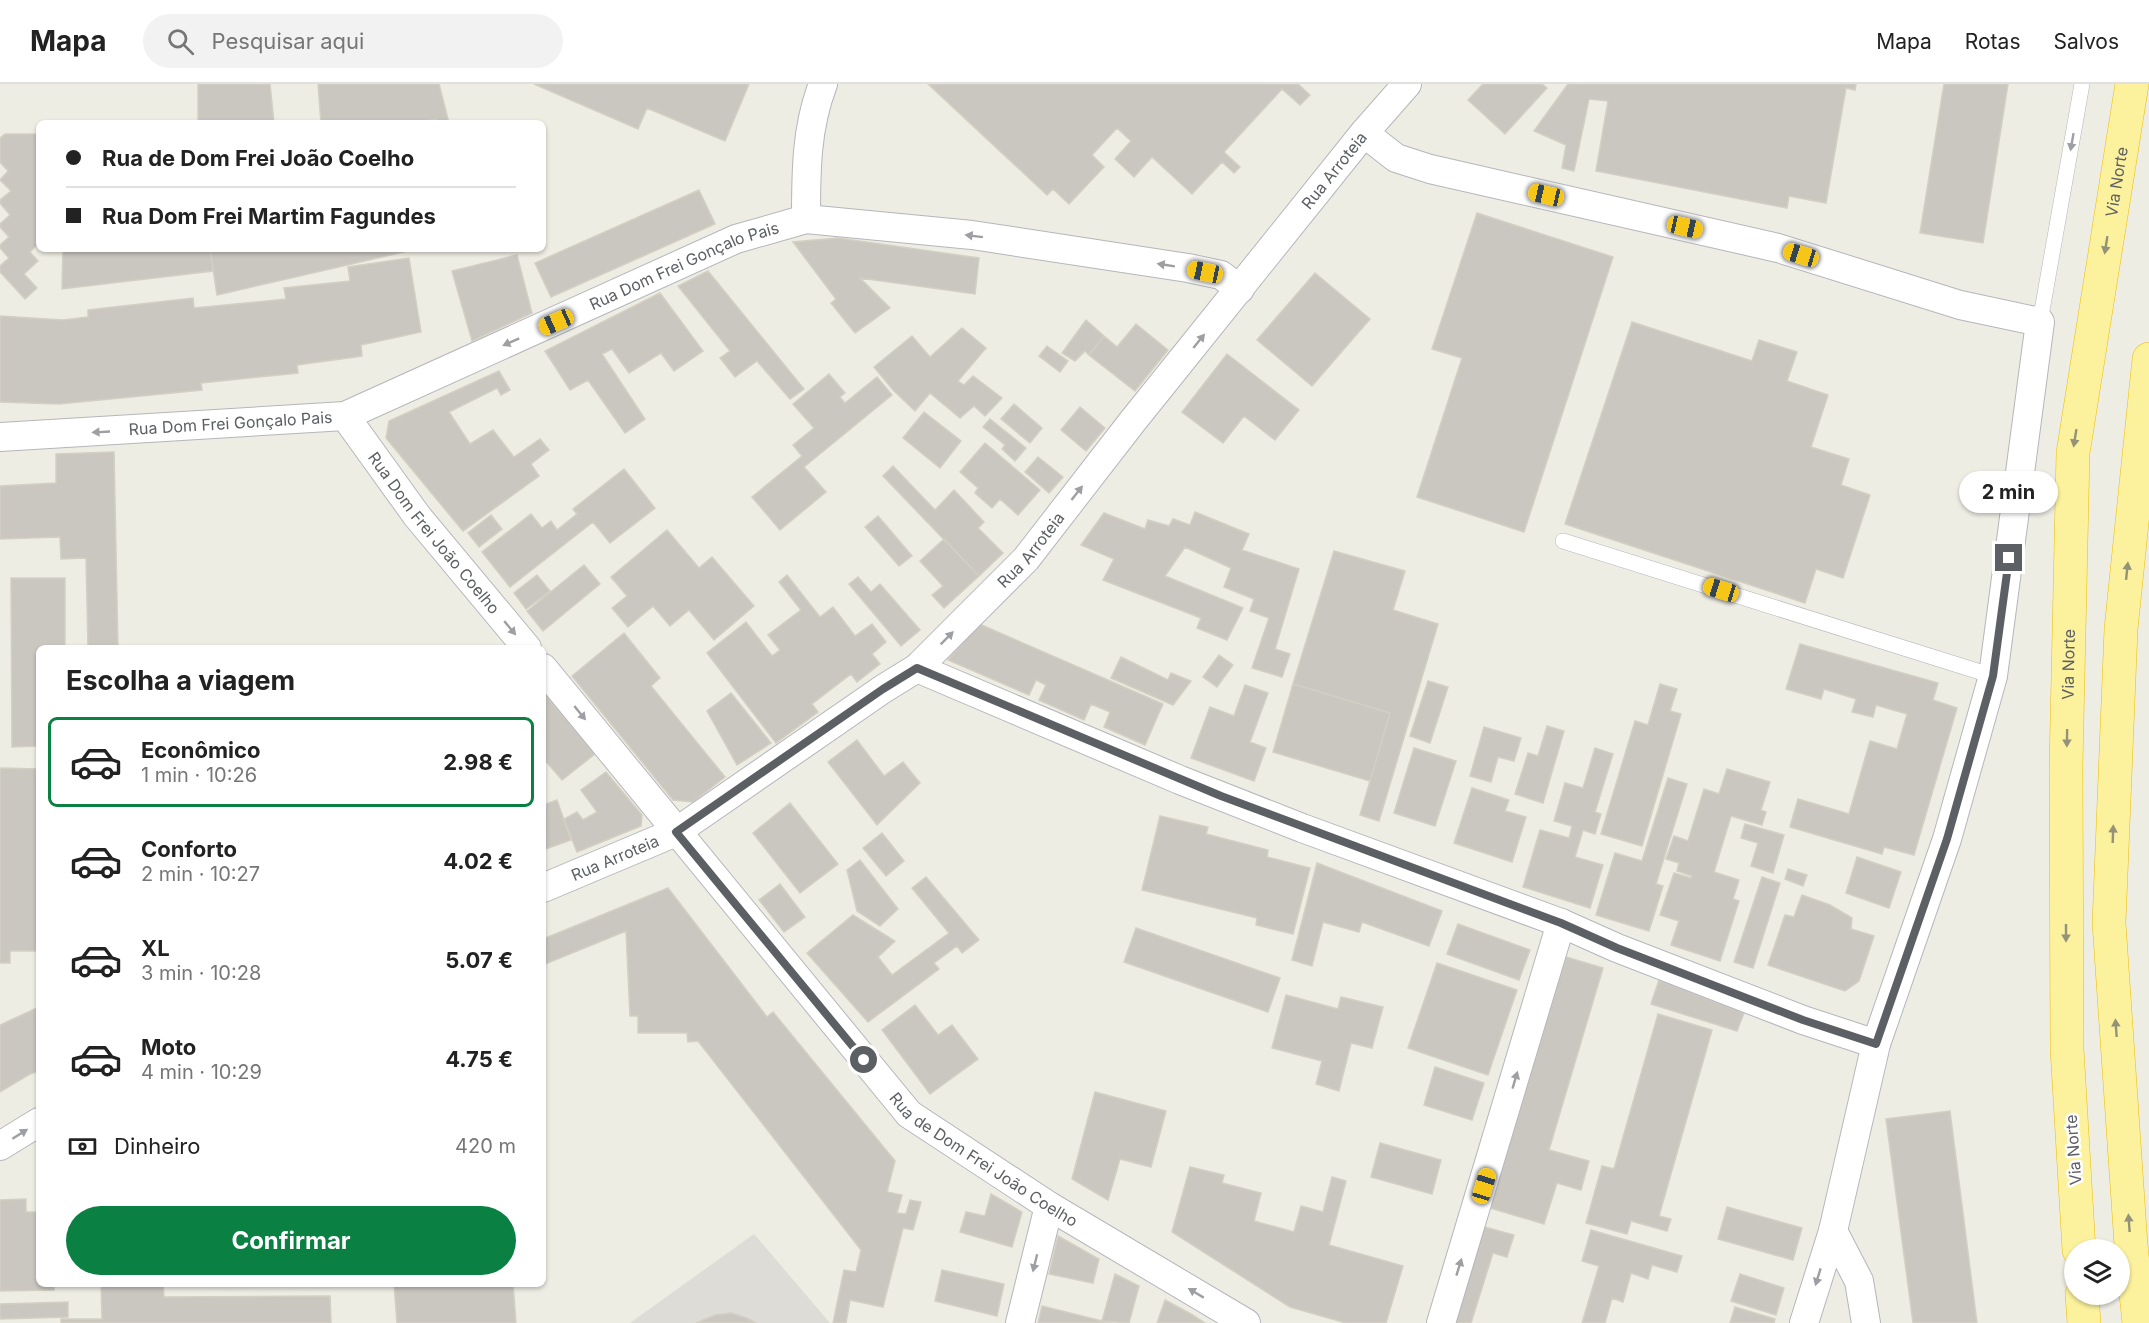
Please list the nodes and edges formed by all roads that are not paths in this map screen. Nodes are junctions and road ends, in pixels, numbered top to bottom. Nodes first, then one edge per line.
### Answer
1 (823, 84) edge
2 (1407, 84) edge
3 (2082, 84) edge
4 (2132, 84) edge
5 (1364, 133) junction
6 (806, 219) junction
7 (1240, 290) junction
8 (2040, 322) junction
9 (2149, 359) edge
10 (345, 416) junction
11 (0, 437) edge
12 (1563, 540) dead end
13 (524, 645) edge
14 (917, 668) junction
15 (546, 672) edge
16 (1993, 676) junction
17 (676, 832) junction
18 (546, 887) edge
19 (1561, 923) junction
20 (1876, 1044) junction
21 (36, 1124) edge
22 (0, 1146) edge
23 (1049, 1206) junction
24 (1833, 1231) junction
25 (2078, 1239) edge
26 (2083, 1305) edge
27 (1020, 1323) edge
28 (1246, 1323) edge
29 (1442, 1323) edge
30 (1804, 1323) edge
31 (1866, 1323) edge
32 (2084, 1323) edge
33 (2139, 1323) edge

1 - 6 street
2 - 5 street, Rua Arroteia
3 -> 8 lane
4 -> 25 highway, Via Norte
5 - 7 street, Rua Arroteia
5 - 8 street
7 -> 6 street, Rua Dom Frei Gonçalo Pais
6 -> 10 street, Rua Dom Frei Gonçalo Pais
14 -> 7 street, Rua Arroteia
8 - 16 street
33 -> 9 highway
10 -> 11 street, Rua Dom Frei Gonçalo Pais
10 -> 13 street, Rua Dom Frei João Coelho
12 - 16 lane
14 - 17 street, Rua Arroteia
14 - 19 street
15 -> 17 street
16 - 20 street
17 - 18 street, Rua Arroteia
17 - 23 street, Rua de Dom Frei João Coelho
19 - 20 street
29 -> 19 street
20 - 24 street
22 -> 21 street
23 -> 27 street
28 -> 23 street, Rua de Dom Frei João Coelho
24 -> 30 street
24 - 31 street
26 - 32 highway

